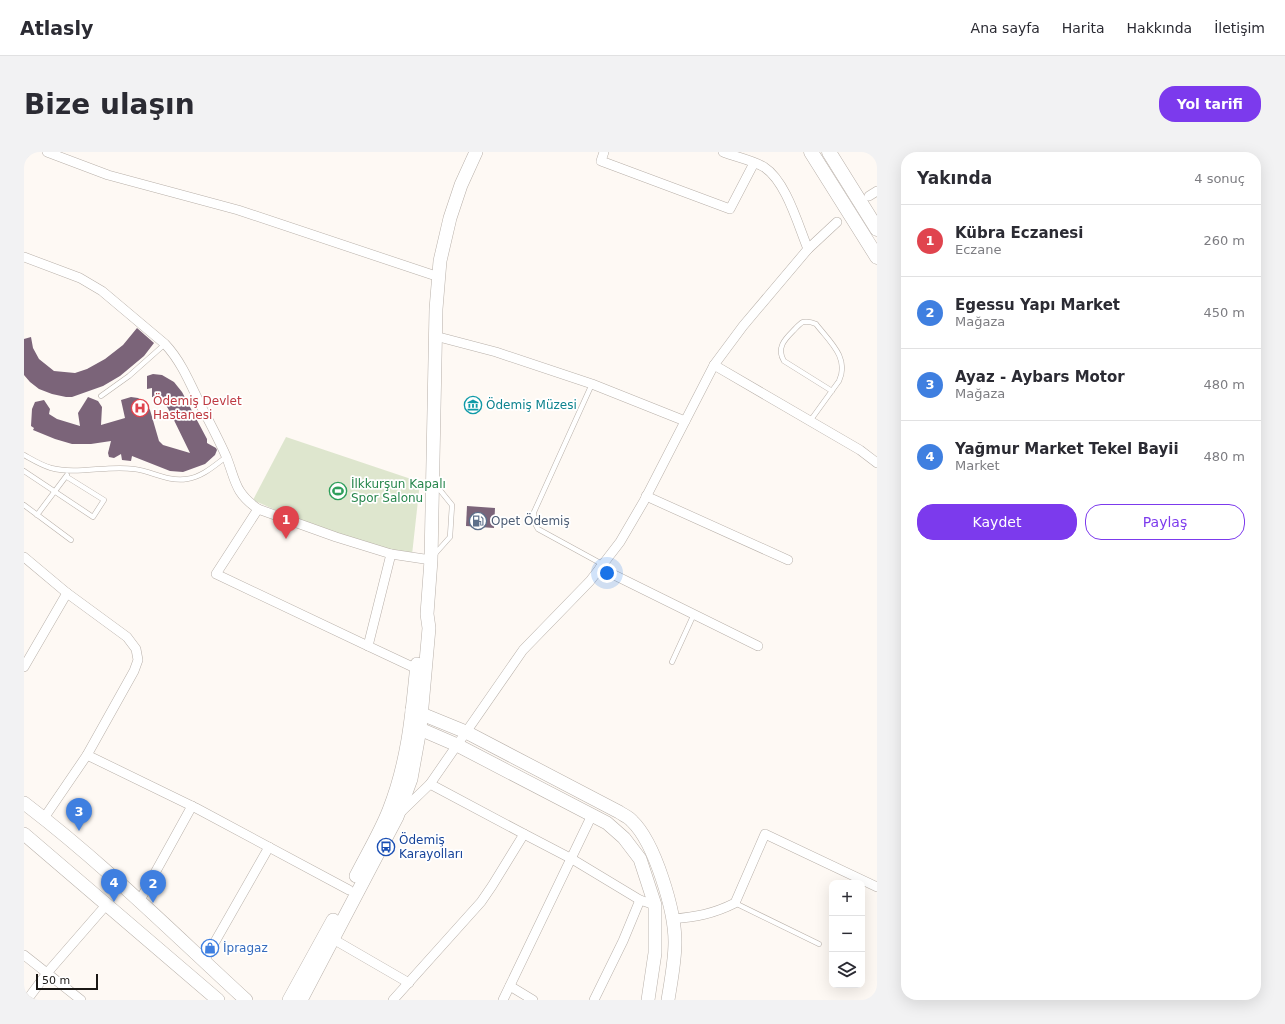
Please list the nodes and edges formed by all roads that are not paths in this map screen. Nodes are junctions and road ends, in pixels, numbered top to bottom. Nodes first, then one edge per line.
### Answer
1 (47, 152) edge
2 (476, 152) edge
3 (604, 152) edge
4 (723, 152) edge
5 (811, 152) edge
6 (829, 152) edge
7 (754, 163) junction
8 (837, 222) dead end
9 (877, 229) edge
10 (808, 249) junction
11 (24, 257) edge
12 (877, 257) edge
13 (439, 277) junction
14 (436, 336) junction
15 (165, 344) junction
16 (714, 365) junction
17 (592, 384) junction
18 (832, 391) junction
19 (101, 396) dead end
20 (685, 421) junction
21 (810, 421) junction
22 (24, 454) edge
23 (226, 457) junction
24 (877, 463) edge
25 (24, 471) edge
26 (69, 471) junction
27 (67, 477) junction
28 (432, 480) junction
29 (56, 492) junction
30 (646, 496) junction
31 (24, 505) edge
32 (258, 509) junction
33 (37, 515) junction
34 (71, 540) dead end
35 (391, 554) junction
36 (24, 557) edge
37 (430, 560) junction
38 (788, 560) dead end
39 (601, 566) junction
40 (67, 593) junction
41 (427, 614) junction
42 (694, 614) junction
43 (368, 646) junction
44 (758, 646) dead end
45 (672, 662) dead end
46 (24, 667) edge
47 (417, 669) junction
48 (417, 712) junction
49 (416, 727) junction
50 (466, 732) junction
51 (457, 745) junction
52 (87, 755) junction
53 (430, 784) junction
54 (24, 803) edge
55 (192, 806) junction
56 (592, 815) junction
57 (397, 817) junction
58 (44, 818) junction
59 (24, 834) edge
60 (524, 834) junction
61 (269, 847) junction
62 (572, 858) junction
63 (877, 887) edge
64 (349, 890) junction
65 (140, 900) junction
66 (640, 900) junction
67 (735, 903) junction
68 (106, 904) junction
69 (655, 905) junction
70 (672, 919) junction
71 (333, 939) junction
72 (819, 944) dead end
73 (24, 955) edge
74 (204, 961) junction
75 (47, 974) junction
76 (409, 983) junction
77 (510, 986) junction
78 (210, 998) edge
79 (27, 1000) edge
80 (81, 1000) edge
81 (246, 1000) edge
82 (289, 1000) edge
83 (301, 1000) edge
84 (393, 1000) edge
85 (503, 1000) edge
86 (533, 1000) edge
87 (594, 1000) edge
88 (648, 1000) edge
89 (668, 1000) edge

1 - 13 street
2 - 13 main road
3 - 7 street
4 - 7 street
5 - 12 main road
6 - 9 main road
7 - 10 street
8 - 10 street
10 - 16 street
11 - 15 street
13 - 14 main road
14 - 17 street
14 - 28 main road
15 - 19 lane
15 - 23 street
16 - 20 street
16 - 21 street
17 - 20 street
17 - 39 lane
18 - 18 lane
18 - 21 lane
20 - 30 street
21 - 24 street
22 - 26 lane
23 - 26 lane
23 - 32 street
25 - 29 lane
26 - 27 lane
27 - 29 lane
27 - 29 lane
28 - 37 main road
28 - 37 lane
29 - 33 lane
30 - 38 street
30 - 39 street
31 - 33 lane
32 - 35 street
32 - 43 street
33 - 34 lane
35 - 37 street
35 - 43 street
36 - 40 street
37 - 41 main road
39 - 42 street
39 - 50 street
40 - 46 street
40 - 52 street
41 - 47 main road
41 - 48 main road
42 - 44 street
42 - 45 lane
43 - 47 street
47 - 48 main road
48 - 49 main road
48 - 50 main road
49 - 51 main road
49 - 57 main road
49 - 64 main road
50 - 51 street
50 - 70 main road
51 - 53 street
51 - 56 main road
52 - 55 street
52 - 58 street
53 - 57 street
53 - 60 street
54 - 58 main road
55 - 61 street
55 - 65 street
56 - 62 street
56 - 69 main road
57 - 71 main road
58 - 65 main road
59 - 68 main road
60 - 62 street
60 - 76 street
61 - 64 street
61 - 74 street
62 - 66 street
62 - 77 street
63 - 67 street
64 - 82 main road
65 - 74 main road
66 - 69 street
66 - 87 street
67 - 70 street
67 - 72 lane
68 - 75 street
68 - 78 main road
69 - 88 main road
70 - 89 main road
71 - 76 street
71 - 83 main road
73 - 75 street
74 - 81 main road
75 - 79 street
75 - 80 street
76 - 84 street
77 - 85 street
77 - 86 street

